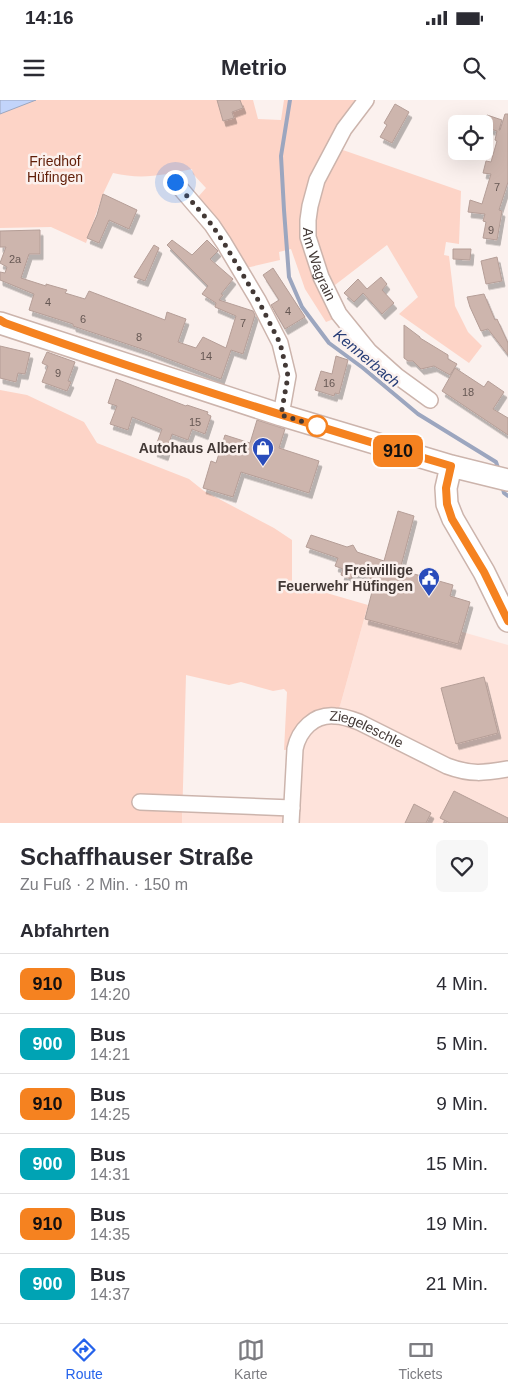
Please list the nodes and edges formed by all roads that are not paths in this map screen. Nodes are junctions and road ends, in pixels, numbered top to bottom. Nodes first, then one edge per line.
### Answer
1 (366, 100) edge
2 (175, 182) dead end
3 (2, 322) edge
4 (430, 400) dead end
5 (281, 415) junction
6 (451, 466) junction
7 (508, 480) edge
8 (508, 621) edge
9 (508, 769) edge
10 (140, 802) dead end
11 (291, 816) edge

1 - 4 street, Am Wagrain
2 - 5 street
3 - 5 main road
5 - 6 main road
6 - 7 main road
6 - 8 main road
9 - 11 street, Ziegeleschle
10 - 11 street, Ziegeleschle

